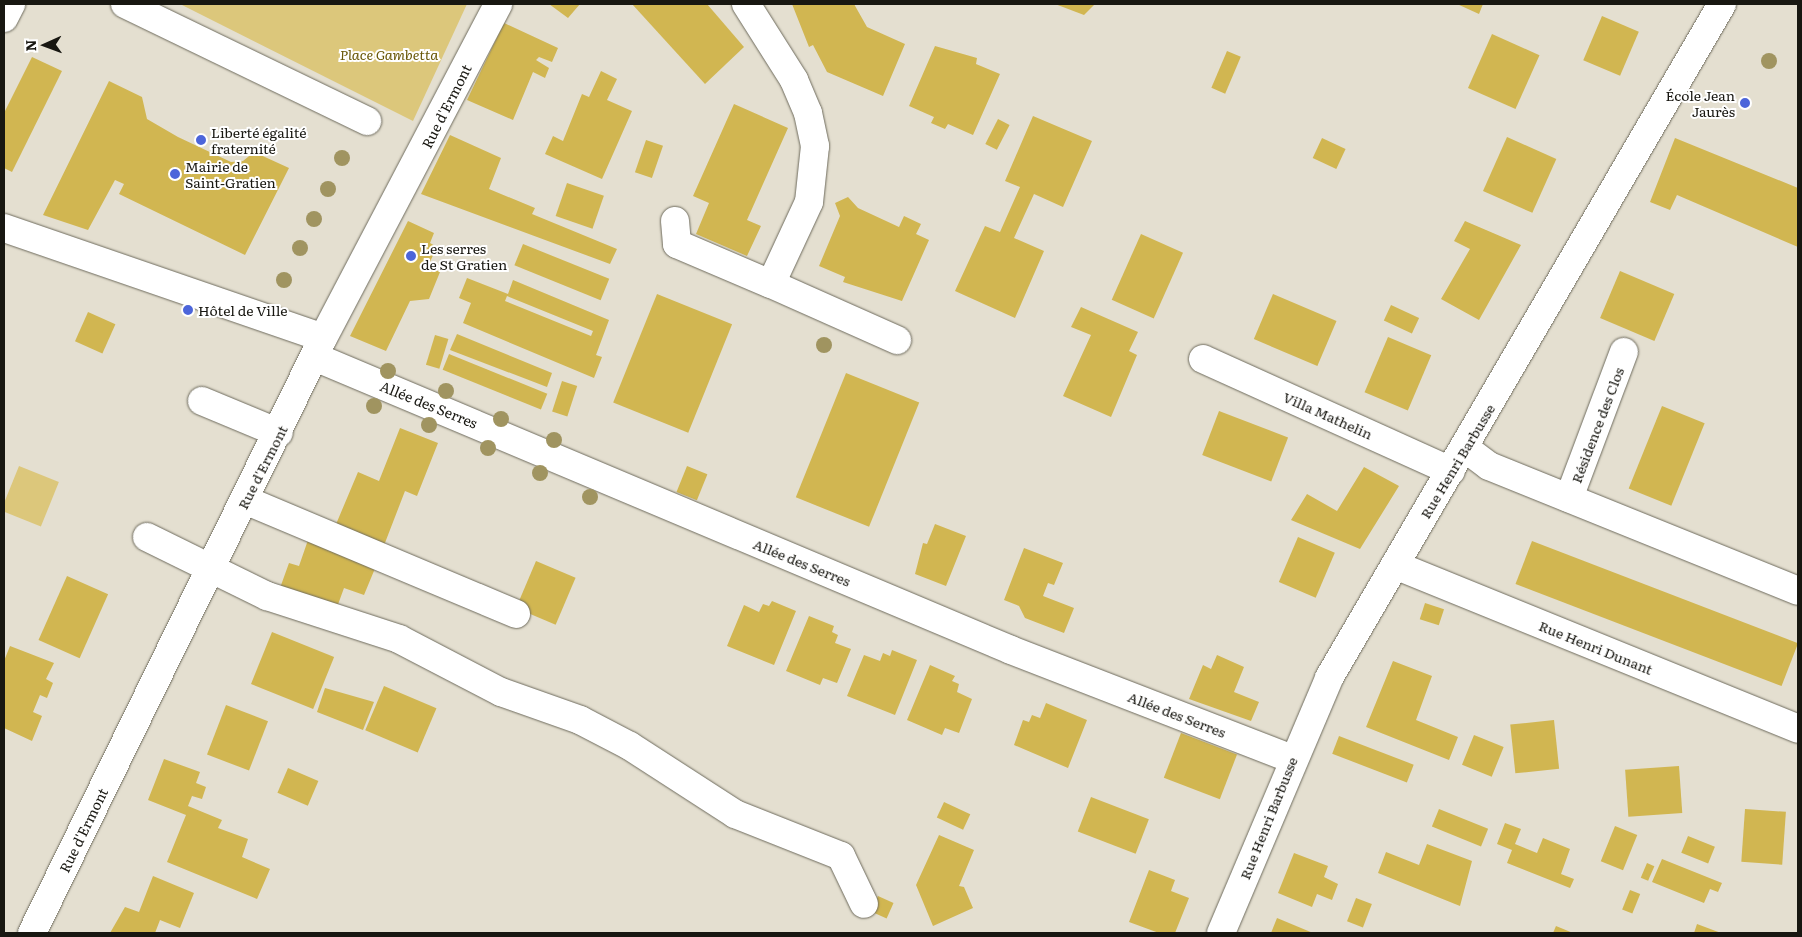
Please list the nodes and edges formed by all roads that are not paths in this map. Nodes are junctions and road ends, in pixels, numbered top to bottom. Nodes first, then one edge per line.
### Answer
1 (11, 4) edge
2 (125, 4) edge
3 (498, 4) edge
4 (746, 4) edge
5 (1722, 4) edge
6 (4, 18) edge
7 (367, 121) dead end
8 (675, 221) dead end
9 (4, 228) edge
10 (770, 284) junction
11 (897, 340) dead end
12 (319, 348) junction
13 (1624, 352) dead end
14 (1203, 359) dead end
15 (202, 401) dead end
16 (279, 433) junction
17 (1465, 448) junction
18 (1451, 471) junction
19 (1569, 498) junction
20 (245, 500) junction
21 (147, 537) dead end
22 (1394, 565) junction
23 (211, 570) junction
24 (1798, 591) edge
25 (516, 614) dead end
26 (1798, 729) edge
27 (1292, 758) junction
28 (864, 904) dead end
29 (32, 933) edge
30 (1220, 933) edge

1 - 6 street
2 - 7 street
3 - 12 street, Rue d'Ermont
4 - 10 street
5 - 17 street, Rue Henri Barbusse
8 - 10 street
9 - 12 street, Allée des Serres
10 - 11 street
12 - 16 street, Rue d'Ermont
12 - 27 street, Allée des Serres
13 - 19 street, Résidence des Clos
14 - 18 street, Villa Mathelin
15 - 16 street
16 - 20 street, Rue d'Ermont
17 - 18 street, Rue Henri Barbusse
17 - 19 street
18 - 22 street, Rue Henri Barbusse
19 - 24 street
20 - 23 street, Rue d'Ermont
20 - 25 street
21 - 23 street
22 - 26 street, Rue Henri Dunant
22 - 27 street, Rue Henri Barbusse
23 - 28 street
23 - 29 street, Rue d'Ermont
27 - 30 street, Rue Henri Barbusse

